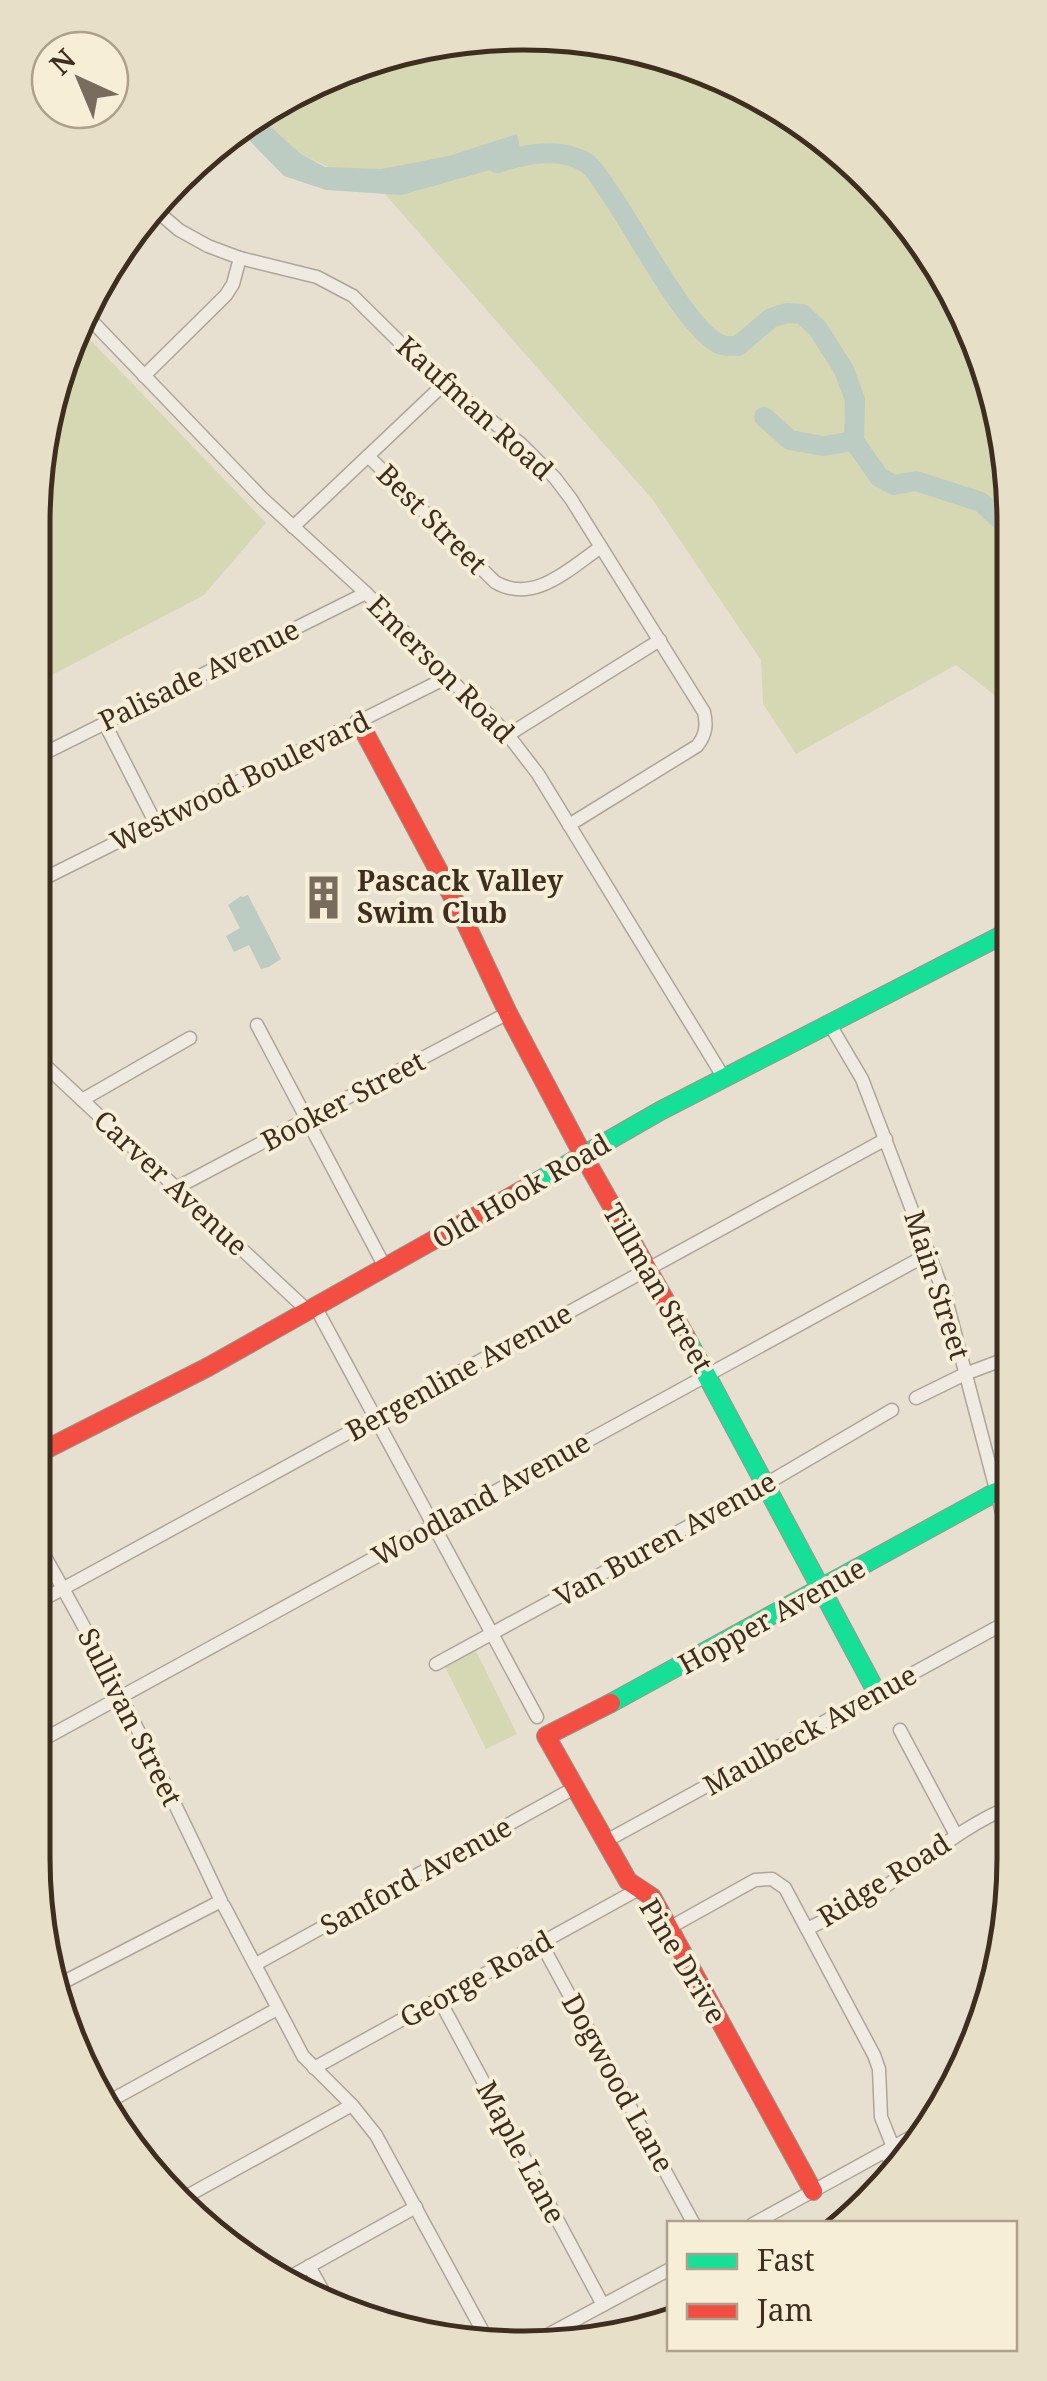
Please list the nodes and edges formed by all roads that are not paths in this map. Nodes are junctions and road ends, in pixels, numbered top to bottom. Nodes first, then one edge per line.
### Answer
1 (163, 218) edge
2 (240, 258) junction
3 (94, 324) edge
4 (144, 376) junction
5 (444, 384) junction
6 (368, 456) junction
7 (293, 527) junction
8 (601, 547) junction
9 (366, 593) junction
10 (660, 640) junction
11 (448, 676) junction
12 (104, 722) junction
13 (359, 722) junction
14 (508, 735) junction
15 (50, 750) edge
16 (156, 822) junction
17 (569, 824) junction
18 (50, 875) edge
19 (997, 938) edge
20 (508, 1013) junction
21 (830, 1023) junction
22 (257, 1025) dead end
23 (190, 1038) dead end
24 (50, 1071) edge
25 (724, 1078) junction
26 (82, 1100) junction
27 (306, 1121) junction
28 (886, 1139) junction
29 (582, 1155) junction
30 (176, 1188) junction
31 (930, 1254) junction
32 (647, 1269) junction
33 (386, 1270) junction
34 (312, 1310) junction
35 (997, 1362) edge
36 (965, 1374) junction
37 (708, 1375) junction
38 (916, 1398) dead end
39 (892, 1410) dead end
40 (375, 1418) junction
41 (50, 1447) edge
42 (766, 1484) junction
43 (996, 1492) junction
44 (997, 1496) edge
45 (433, 1526) junction
46 (50, 1566) edge
47 (63, 1588) junction
48 (822, 1588) junction
49 (50, 1595) edge
50 (997, 1627) edge
51 (492, 1634) junction
52 (436, 1664) dead end
53 (877, 1693) junction
54 (120, 1697) junction
55 (537, 1717) dead end
56 (900, 1730) dead end
57 (50, 1735) edge
58 (546, 1736) joint
59 (576, 1787) junction
60 (997, 1813) edge
61 (956, 1835) junction
62 (606, 1841) junction
63 (639, 1889) junction
64 (222, 1904) junction
65 (669, 1928) junction
66 (808, 1929) junction
67 (541, 1943) junction
68 (256, 1964) junction
69 (66, 1981) edge
70 (439, 1999) junction
71 (278, 2009) junction
72 (314, 2068) junction
73 (115, 2098) edge
74 (352, 2105) junction
75 (901, 2143) edge
76 (889, 2150) junction
77 (891, 2155) edge
78 (813, 2191) junction
79 (191, 2194) edge
80 (416, 2207) junction
81 (781, 2208) junction
82 (692, 2221) edge
83 (759, 2221) edge
84 (788, 2221) edge
85 (309, 2266) junction
86 (667, 2271) edge
87 (297, 2273) edge
88 (319, 2284) edge
89 (604, 2305) junction
90 (482, 2329) edge
91 (558, 2330) edge

1 - 2 street, Kaufman Road
2 - 4 street
2 - 5 street, Kaufman Road
3 - 4 street, Emerson Road
4 - 7 street, Emerson Road
5 - 6 street
5 - 8 street, Kaufman Road
6 - 7 street
6 - 8 street, Best Street
7 - 9 street, Emerson Road
8 - 10 street, Kaufman Road
9 - 11 street, Emerson Road
9 - 12 street, Palisade Avenue
10 - 14 street
10 - 17 street, Kaufman Road
11 - 13 street, Westwood Boulevard
11 - 14 street, Emerson Road
12 - 15 street, Palisade Avenue
12 - 16 street
13 - 16 street, Westwood Boulevard
13 - 20 street, Tillman Street
14 - 17 street, Emerson Road
16 - 18 street, Westwood Boulevard
17 - 25 street, Emerson Road
19 - 21 street, Old Hook Road
20 - 27 street, Booker Street
20 - 29 street, Tillman Street
21 - 25 street, Old Hook Road
21 - 28 street, Main Street
22 - 27 street
23 - 26 street
24 - 26 street, Carver Avenue
25 - 29 street, Old Hook Road
26 - 30 street, Carver Avenue
27 - 30 street, Booker Street
27 - 33 street
28 - 31 street, Main Street
28 - 32 street, Bergenline Avenue
29 - 32 street, Tillman Street
29 - 33 street, Old Hook Road
30 - 34 street, Carver Avenue
31 - 36 street, Main Street
31 - 37 street, Woodland Avenue
32 - 37 street, Tillman Street
32 - 40 street, Bergenline Avenue
33 - 34 street, Old Hook Road
34 - 40 street, Carver Avenue
34 - 41 street, Old Hook Road
35 - 36 street
36 - 38 street
36 - 43 street, Main Street
37 - 42 street, Tillman Street
37 - 45 street, Woodland Avenue
39 - 42 street, Van Buren Avenue
40 - 45 street, Carver Avenue
40 - 47 street, Bergenline Avenue
42 - 48 street, Tillman Street
42 - 51 street, Van Buren Avenue
43 - 44 street, Main Street
43 - 48 street, Hopper Avenue
45 - 51 street, Carver Avenue
45 - 54 street, Woodland Avenue
46 - 47 street, Sullivan Street
47 - 49 street, Bergenline Avenue
47 - 54 street, Sullivan Street
48 - 53 street, Tillman Street
48 - 58 street, Hopper Avenue
50 - 53 street, Maulbeck Avenue
51 - 52 street, Van Buren Avenue
51 - 55 street, Carver Avenue
53 - 62 street, Maulbeck Avenue
54 - 57 street, Woodland Avenue
54 - 64 street, Sullivan Street
56 - 61 street
58 - 59 street, Pine Drive
59 - 62 street, Pine Drive
59 - 68 street, Sanford Avenue
60 - 61 street, Ridge Road
61 - 66 street, Ridge Road
62 - 63 street, Pine Drive
63 - 65 street, Pine Drive
63 - 67 street, George Road
64 - 68 street, Sullivan Street
64 - 69 street
65 - 66 street
65 - 78 street, Pine Drive
66 - 76 street
67 - 70 street, George Road
67 - 82 street, Dogwood Lane
68 - 71 street, Sullivan Street
70 - 72 street, George Road
70 - 89 street, Maple Lane
71 - 72 street, Sullivan Street
71 - 73 street
72 - 74 street, Sullivan Street
74 - 79 street
74 - 80 street, Sullivan Street
75 - 76 street
76 - 77 street
76 - 78 street
78 - 81 street
80 - 85 street
80 - 90 street, Sullivan Street
81 - 83 street
81 - 84 street
85 - 87 street
85 - 88 street
86 - 89 street
89 - 91 street

